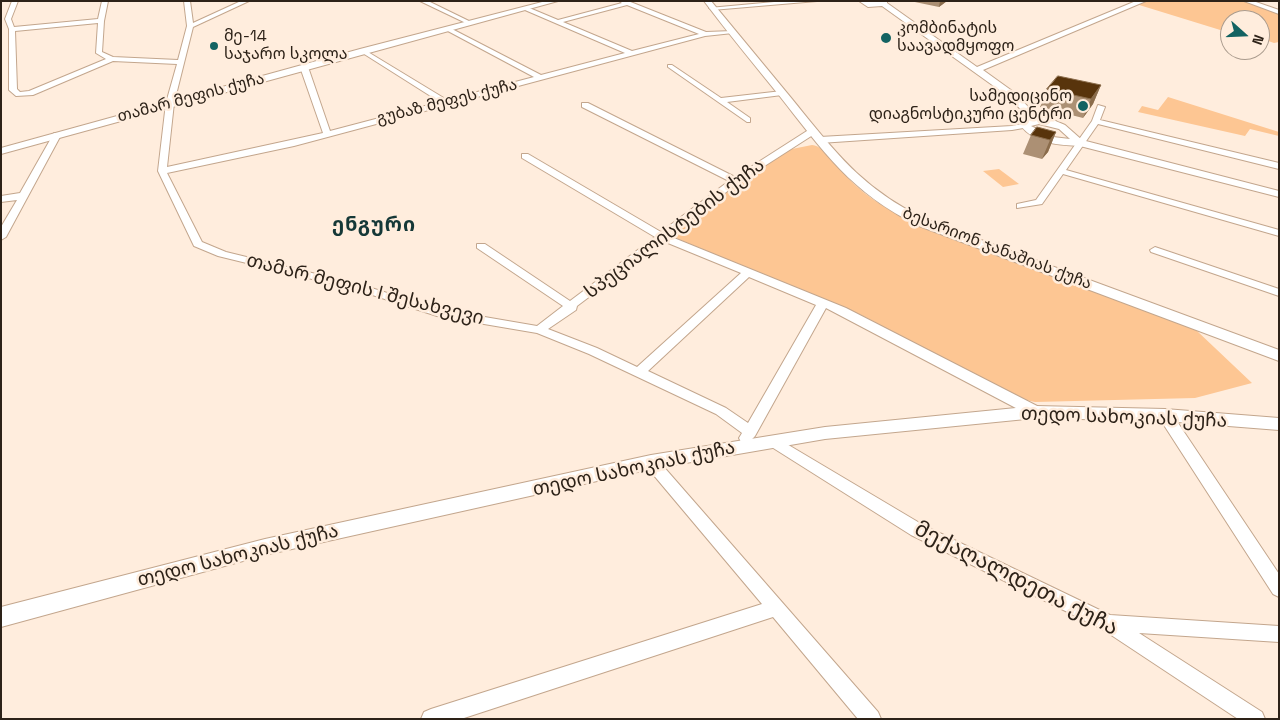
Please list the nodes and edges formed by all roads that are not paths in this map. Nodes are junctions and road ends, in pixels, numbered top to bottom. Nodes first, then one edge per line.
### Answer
1 (105, 1) edge
2 (187, 1) edge
3 (246, 1) edge
4 (423, 1) edge
5 (556, 1) edge
6 (814, 1) edge
7 (862, 1) edge
8 (1143, 1) edge
9 (1247, 1) edge
10 (625, 2) edge
11 (883, 3) edge
12 (709, 4) edge
13 (13, 5) edge
14 (527, 9) junction
15 (1, 11) edge
16 (1279, 12) edge
17 (101, 21) junction
18 (557, 22) junction
19 (470, 23) junction
20 (190, 26) junction
21 (12, 29) junction
22 (450, 30) junction
23 (731, 32) junction
24 (705, 34) junction
25 (364, 51) junction
26 (630, 53) junction
27 (112, 59) junction
28 (179, 62) junction
29 (670, 66) dead end
30 (304, 67) junction
31 (976, 70) junction
32 (540, 78) junction
33 (782, 93) junction
34 (719, 101) junction
35 (445, 102) junction
36 (170, 103) junction
37 (585, 105) dead end
38 (1101, 107) dead end
39 (1029, 114) junction
40 (747, 120) dead end
41 (1096, 121) junction
42 (1050, 122) junction
43 (1028, 127) junction
44 (813, 131) junction
45 (327, 133) junction
46 (57, 135) junction
47 (1078, 139) junction
48 (820, 140) junction
49 (1, 151) edge
50 (525, 156) dead end
51 (1279, 166) edge
52 (1061, 170) junction
53 (162, 171) junction
54 (736, 181) junction
55 (1279, 194) edge
56 (22, 196) junction
57 (1, 199) edge
58 (1020, 206) dead end
59 (1279, 233) edge
60 (662, 236) junction
61 (1, 237) edge
62 (482, 246) dead end
63 (1155, 250) dead end
64 (748, 272) junction
65 (1279, 293) edge
66 (823, 303) junction
67 (572, 307) junction
68 (539, 330) junction
69 (1279, 356) edge
70 (638, 372) junction
71 (1036, 412) junction
72 (1165, 415) junction
73 (1279, 424) edge
74 (746, 440) junction
75 (775, 442) junction
76 (651, 462) junction
77 (1279, 589) edge
78 (775, 608) junction
79 (1, 617) edge
80 (1108, 622) junction
81 (1279, 634) edge
82 (432, 719) edge
83 (871, 719) edge
84 (1255, 719) edge

1 - 17 street
2 - 20 street
3 - 20 street
4 - 19 street
5 - 14 street, თამარ მეფის ქუჩა
6 - 12 street
7 - 11 street
8 - 31 street
9 - 16 street
10 - 18 street
10 - 24 street
11 - 31 street
12 - 23 street, ბესარიონ ჯანაშიას ქუჩა
13 - 15 street
13 - 21 street
14 - 18 street
14 - 19 street, თამარ მეფის ქუჩა
17 - 21 street
17 - 27 street
18 - 26 street
19 - 22 street, თამარ მეფის ქუჩა
20 - 28 street
21 - 27 street
22 - 25 street, თამარ მეფის ქუჩა
22 - 32 street
23 - 24 street, გუბაზ მეფეს ქუჩა
23 - 33 street, ბესარიონ ჯანაშიას ქუჩა
24 - 26 street, გუბაზ მეფეს ქუჩა
25 - 30 street, თამარ მეფის ქუჩა
25 - 35 street
26 - 32 street, გუბაზ მეფეს ქუჩა
27 - 28 street
28 - 36 street
29 - 34 street
30 - 36 street, თამარ მეფის ქუჩა
30 - 45 street
31 - 39 street
32 - 35 street, გუბაზ მეფეს ქუჩა
33 - 34 street
33 - 44 street, ბესარიონ ჯანაშიას ქუჩა
34 - 40 street
35 - 45 street, გუბაზ მეფეს ქუჩა
36 - 46 street, თამარ მეფის ქუჩა
36 - 53 street
37 - 54 street
38 - 41 street
39 - 42 street
39 - 43 street
41 - 47 street
41 - 51 street
42 - 43 street
42 - 47 street
43 - 47 street
43 - 48 street
44 - 48 street, ბესარიონ ჯანაშიას ქუჩა
44 - 54 street, სპეციალისტების ქუჩა
45 - 53 street, გუბაზ მეფეს ქუჩა
46 - 49 street, თამარ მეფის ქუჩა
46 - 56 street
47 - 52 street
47 - 55 street
48 - 69 street, ბესარიონ ჯანაშიას ქუჩა
50 - 60 street
52 - 58 street
52 - 59 street
53 - 68 street, თამარ მეფის I შესახვევი
54 - 60 street, სპეციალისტების ქუჩა
56 - 57 street
56 - 61 street
60 - 64 street
60 - 67 street, სპეციალისტების ქუჩა
62 - 67 street
63 - 65 street
64 - 66 street
64 - 70 street
66 - 71 street
66 - 74 street
67 - 68 street, სპეციალისტების ქუჩა
68 - 70 street, თამარ მეფის I შესახვევი
70 - 74 street, თამარ მეფის I შესახვევი
71 - 72 street, თედო სახოკიას ქუჩა
71 - 75 street, თედო სახოკიას ქუჩა
72 - 73 street, თედო სახოკიას ქუჩა
72 - 77 street
74 - 75 street, თედო სახოკიას ქუჩა
74 - 76 street, თედო სახოკიას ქუჩა
75 - 80 street, მექაღალდეთა ქუჩა
76 - 78 street
76 - 79 street, თედო სახოკიას ქუჩა
78 - 82 street
78 - 83 street
80 - 81 street
80 - 84 street, მექაღალდეთა ქუჩა

